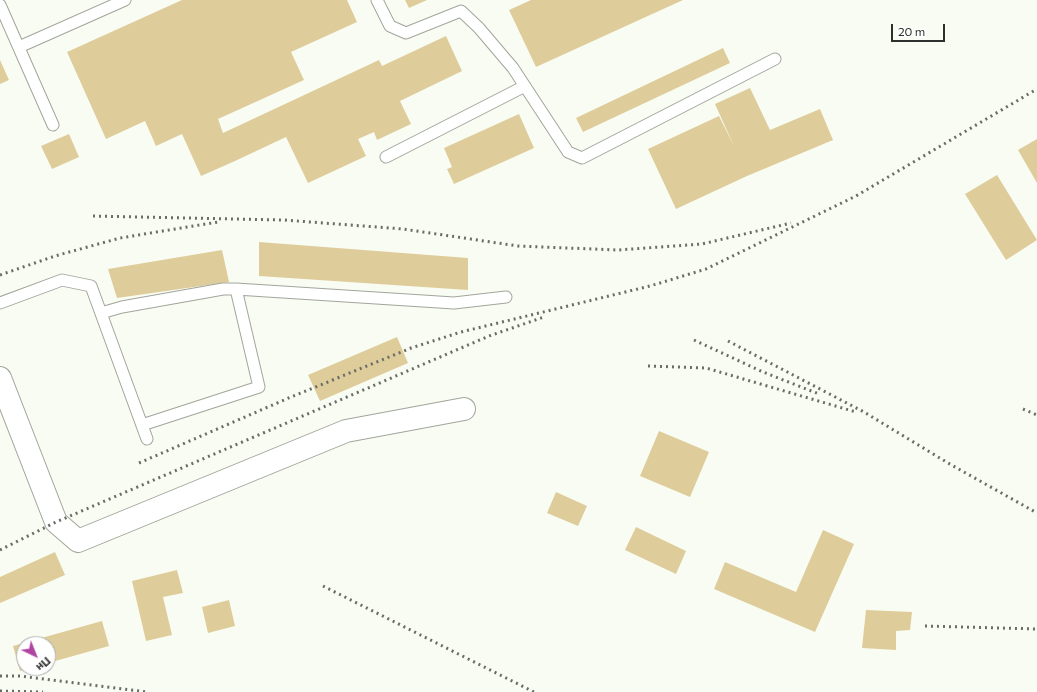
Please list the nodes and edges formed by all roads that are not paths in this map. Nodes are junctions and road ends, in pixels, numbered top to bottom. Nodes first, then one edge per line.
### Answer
1 (125, 0) edge
2 (377, 0) edge
3 (0, 5) edge
4 (19, 47) junction
5 (775, 58) dead end
6 (525, 86) junction
7 (53, 125) dead end
8 (386, 157) dead end
9 (236, 289) junction
10 (506, 297) dead end
11 (0, 303) edge
12 (101, 313) junction
13 (0, 378) edge
14 (464, 409) dead end
15 (142, 425) junction
16 (147, 439) dead end

1 - 4 lane
2 - 6 lane
3 - 4 lane
4 - 7 lane
5 - 6 lane
6 - 8 lane
9 - 10 lane
9 - 12 lane
9 - 15 lane
11 - 12 lane
12 - 15 lane
13 - 14 street
15 - 16 lane

